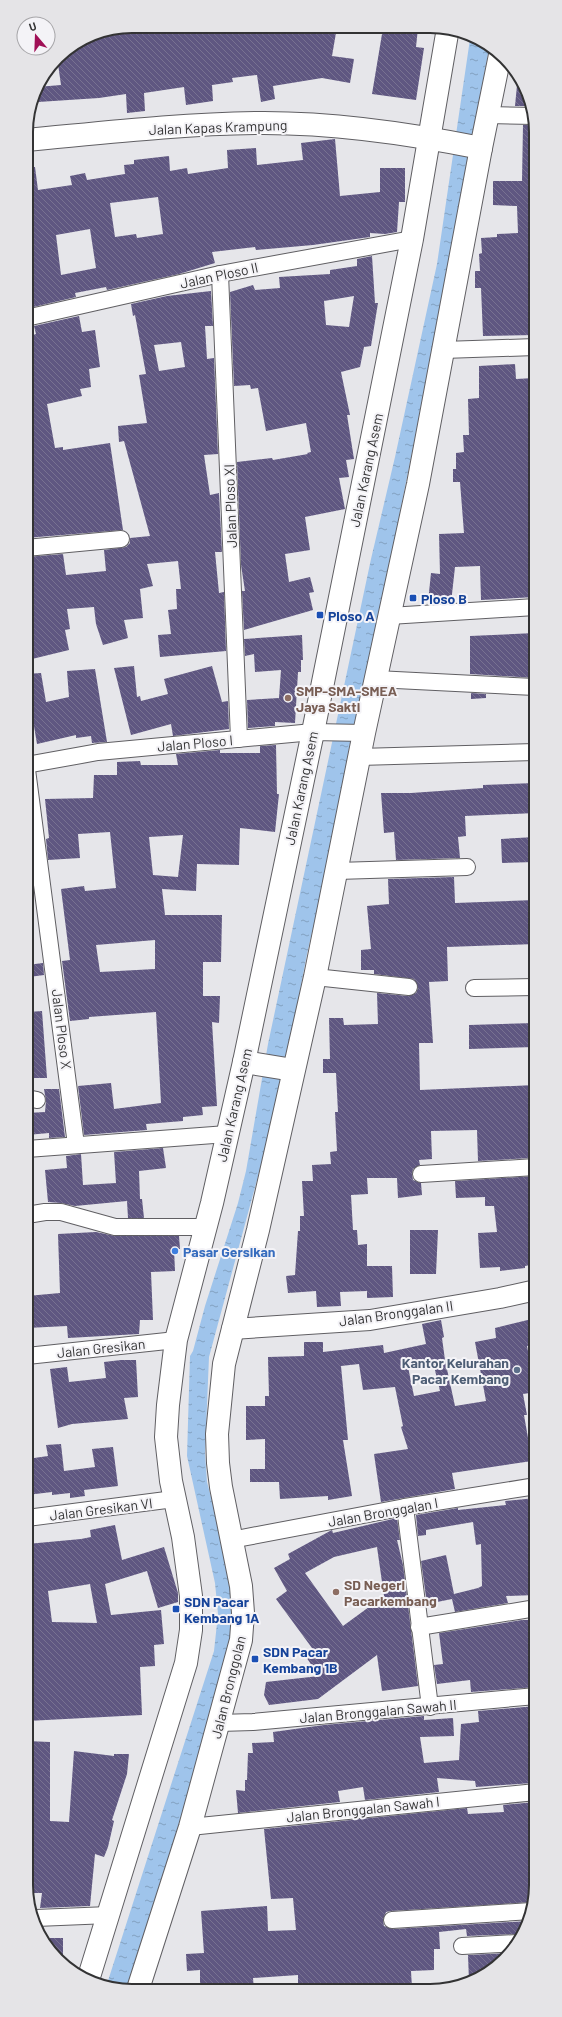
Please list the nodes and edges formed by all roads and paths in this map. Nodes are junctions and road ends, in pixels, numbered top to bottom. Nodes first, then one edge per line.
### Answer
1 (447, 35) edge
2 (499, 61) edge
3 (488, 115) junction
4 (527, 116) edge
5 (431, 138) junction
6 (33, 139) edge
7 (478, 147) junction
8 (412, 239) junction
9 (220, 274) junction
10 (33, 316) edge
11 (529, 347) edge
12 (443, 350) junction
13 (121, 539) dead end
14 (33, 547) edge
15 (529, 607) edge
16 (389, 616) junction
17 (376, 679) junction
18 (529, 687) edge
19 (317, 732) junction
20 (361, 733) junction
21 (239, 739) junction
22 (529, 752) edge
23 (359, 757) junction
24 (33, 764) edge
25 (33, 812) edge
26 (467, 867) dead end
27 (337, 871) junction
28 (314, 977) junction
29 (409, 987) dead end
30 (529, 987) edge
31 (474, 988) dead end
32 (245, 1062) junction
33 (291, 1069) junction
34 (226, 1134) junction
35 (76, 1145) junction
36 (33, 1149) edge
37 (529, 1167) edge
38 (421, 1174) dead end
39 (33, 1214) edge
40 (204, 1227) junction
41 (529, 1292) edge
42 (232, 1329) junction
43 (176, 1340) junction
44 (33, 1355) edge
45 (529, 1487) edge
46 (174, 1499) junction
47 (404, 1507) junction
48 (33, 1517) edge
49 (231, 1540) junction
50 (529, 1609) edge
51 (419, 1627) junction
52 (529, 1697) edge
53 (430, 1707) junction
54 (219, 1723) junction
55 (529, 1793) edge
56 (190, 1827) junction
57 (525, 1911) edge
58 (109, 1915) junction
59 (39, 1918) edge
60 (392, 1920) dead end
61 (509, 1943) edge
62 (462, 1946) dead end
63 (90, 1974) edge
64 (140, 1984) edge

1 - 5 main road, Jalan Karang Asem
2 - 3 main road
3 - 4 street
3 - 7 main road
5 - 6 main road, Jalan Kapas Krampung
5 - 7 main road, Jalan Kapas Krampung
5 - 8 main road, Jalan Karang Asem
7 - 12 main road
8 - 9 street, Jalan Ploso II
8 - 19 main road, Jalan Karang Asem
9 - 10 street, Jalan Ploso II
9 - 21 street, Jalan Ploso XI
11 - 12 street
12 - 16 main road
13 - 14 street
15 - 16 street
16 - 17 main road
17 - 18 street
17 - 20 main road
19 - 20 street, Jalan Ploso I
19 - 21 street, Jalan Ploso I
19 - 32 main road, Jalan Karang Asem
20 - 23 main road
21 - 24 street, Jalan Ploso I
22 - 23 street
23 - 27 main road
25 - 35 street, Jalan Ploso X
26 - 27 street
27 - 28 main road
28 - 29 street
28 - 33 main road
30 - 31 street
32 - 33 main road
32 - 34 main road, Jalan Karang Asem
33 - 42 main road
34 - 35 street
34 - 40 main road, Jalan Karang Asem
35 - 36 street
37 - 38 street
39 - 40 street
40 - 43 main road, Jalan Karang Asem
41 - 42 street, Jalan Bronggalan II
42 - 49 main road, Jalan Bronggolan
43 - 44 street, Jalan Gresikan
43 - 46 main road
45 - 47 street, Jalan Bronggalan I
46 - 48 street, Jalan Gresikan VI
46 - 58 main road
47 - 49 street, Jalan Bronggalan I
47 - 51 street
49 - 54 main road, Jalan Bronggolan
50 - 51 street
51 - 53 street
52 - 53 street, Jalan Bronggalan Sawah II
53 - 54 street, Jalan Bronggalan Sawah II
54 - 56 main road, Jalan Bronggolan
55 - 56 street, Jalan Bronggalan Sawah I
56 - 64 main road, Jalan Bronggolan
57 - 60 street
58 - 59 street
58 - 63 main road
61 - 62 street

